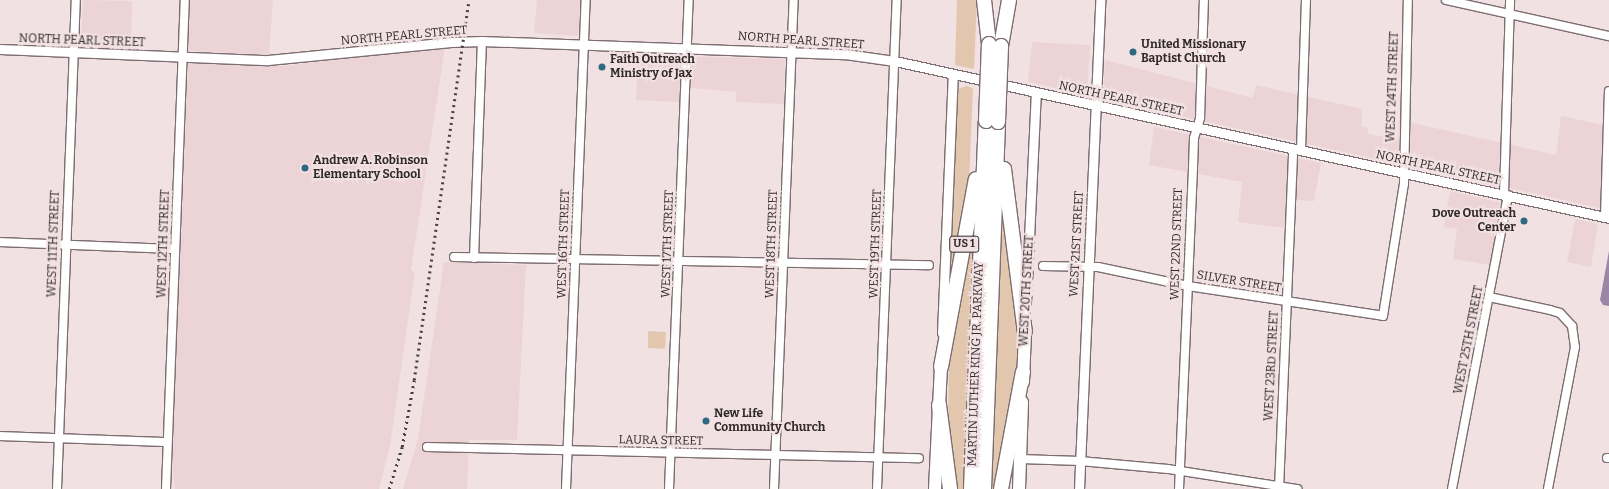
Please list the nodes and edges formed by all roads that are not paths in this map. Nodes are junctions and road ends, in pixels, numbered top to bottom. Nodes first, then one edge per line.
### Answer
1 (76, 0) edge
2 (185, 0) edge
3 (586, 0) edge
4 (689, 0) edge
5 (794, 0) edge
6 (897, 0) edge
7 (984, 0) edge
8 (991, 0) edge
9 (1003, 0) edge
10 (1009, 0) edge
11 (1100, 0) edge
12 (1204, 0) edge
13 (1306, 0) edge
14 (1408, 0) edge
15 (1446, 0) edge
16 (1510, 0) edge
17 (1510, 15) junction
18 (1609, 36) edge
19 (482, 41) junction
20 (584, 44) junction
21 (995, 45) junction
22 (687, 48) junction
23 (0, 49) edge
24 (792, 51) junction
25 (74, 52) junction
26 (183, 56) junction
27 (895, 61) junction
28 (953, 74) junction
29 (1609, 91) edge
30 (1036, 93) junction
31 (1095, 106) junction
32 (992, 122) junction
33 (1197, 128) junction
34 (998, 146) junction
35 (1297, 150) junction
36 (1403, 173) junction
37 (1506, 195) junction
38 (1607, 217) edge
39 (0, 242) edge
40 (66, 245) junction
41 (175, 249) junction
42 (454, 257) dead end
43 (474, 258) junction
44 (576, 259) junction
45 (679, 261) junction
46 (783, 262) junction
47 (887, 264) junction
48 (929, 265) dead end
49 (1043, 266) dead end
50 (1088, 268) junction
51 (1188, 286) junction
52 (1489, 297) junction
53 (1286, 302) junction
54 (1383, 316) joint
55 (1025, 332) junction
56 (941, 367) junction
57 (1023, 372) junction
58 (939, 405) junction
59 (0, 436) edge
60 (59, 438) junction
61 (168, 442) junction
62 (427, 447) dead end
63 (568, 451) junction
64 (670, 454) junction
65 (775, 455) junction
66 (878, 458) junction
67 (919, 458) dead end
68 (1020, 460) junction
69 (1080, 461) junction
70 (1180, 471) junction
71 (1279, 488) edge
72 (57, 489) edge
73 (166, 489) edge
74 (566, 489) edge
75 (669, 489) edge
76 (774, 489) edge
77 (877, 489) edge
78 (935, 489) edge
79 (950, 489) edge
80 (971, 489) edge
81 (984, 489) edge
82 (1001, 489) edge
83 (1019, 489) edge
84 (1079, 489) edge
85 (1179, 489) edge
86 (1297, 489) edge
87 (1452, 489) edge
88 (1548, 489) edge

1 - 25 street, WEST 11TH STREET
2 - 26 street, WEST 12TH STREET
3 - 20 street, WEST 16TH STREET
4 - 22 street, WEST 17TH STREET
5 - 24 street, WEST 18TH STREET
6 - 27 street, WEST 19TH STREET
7 - 21 highway
8 - 21 highway, MARTIN LUTHER KING JR. PARKWAY / US 1
9 - 21 highway, MARTIN LUTHER KING JR. PARKWAY / US 1
10 - 21 highway
11 - 31 street, WEST 21ST STREET
12 - 33 street, WEST 22ND STREET
13 - 35 street, WEST 23RD STREET
14 - 36 street, WEST 24TH STREET
15 - 17 street
16 - 17 street, WEST 25TH STREET
17 - 18 street
17 - 37 street, WEST 25TH STREET
19 - 20 street, NORTH PEARL STREET
19 - 26 street, NORTH PEARL STREET
19 - 43 street
20 - 22 street, NORTH PEARL STREET
20 - 44 street, WEST 16TH STREET
21 - 32 highway, MARTIN LUTHER KING JR. PARKWAY / US 1, bridge
22 - 24 street, NORTH PEARL STREET
22 - 45 street, WEST 17TH STREET
23 - 25 street, NORTH PEARL STREET
24 - 27 street, NORTH PEARL STREET
24 - 46 street, WEST 18TH STREET
25 - 26 street, NORTH PEARL STREET
25 - 40 street, WEST 11TH STREET
26 - 41 street, WEST 12TH STREET
27 - 28 street, NORTH PEARL STREET
27 - 47 street, WEST 19TH STREET
28 - 30 street, NORTH PEARL STREET
28 - 56 street
29 - 38 street
30 - 31 street, NORTH PEARL STREET
30 - 55 street, WEST 20TH STREET
31 - 33 street, NORTH PEARL STREET
31 - 50 street, WEST 21ST STREET
32 - 34 highway, MARTIN LUTHER KING JR. PARKWAY / US 1
32 - 56 highway, US 1
32 - 80 highway, MARTIN LUTHER KING JR. PARKWAY
33 - 35 street, NORTH PEARL STREET
33 - 51 street, WEST 22ND STREET
34 - 55 highway
34 - 81 highway, MARTIN LUTHER KING JR. PARKWAY
35 - 36 street, NORTH PEARL STREET
35 - 53 street, WEST 23RD STREET
36 - 37 street, NORTH PEARL STREET
36 - 54 street, WEST 24TH STREET
37 - 38 street, NORTH PEARL STREET
37 - 52 street, WEST 25TH STREET
39 - 40 street
40 - 41 street
40 - 60 street, WEST 11TH STREET
41 - 61 street, WEST 12TH STREET
42 - 43 street
43 - 44 street
44 - 45 street
44 - 63 street, WEST 16TH STREET
45 - 46 street
45 - 64 street, WEST 17TH STREET
46 - 47 street
46 - 65 street, WEST 18TH STREET
47 - 48 street
47 - 66 street, WEST 19TH STREET
49 - 50 street, SILVER STREET
50 - 51 street, SILVER STREET
50 - 69 street, WEST 21ST STREET
51 - 53 street, SILVER STREET
51 - 70 street, WEST 22ND STREET
52 - 87 street, WEST 25TH STREET
52 - 88 street
53 - 54 street, SILVER STREET
53 - 71 street, WEST 23RD STREET
55 - 57 main road, WEST 20TH STREET
56 - 58 main road, US 1
57 - 68 main road, WEST 20TH STREET
57 - 82 highway
58 - 78 main road, US 1
58 - 79 highway
59 - 60 street
60 - 61 street
60 - 72 street, WEST 11TH STREET
61 - 73 street, WEST 12TH STREET
62 - 63 street, LAURA STREET
63 - 64 street, LAURA STREET
63 - 74 street, WEST 16TH STREET
64 - 65 street, LAURA STREET
64 - 75 street, WEST 17TH STREET
65 - 66 street, LAURA STREET
65 - 76 street, WEST 18TH STREET
66 - 67 street, LAURA STREET
66 - 77 street, WEST 19TH STREET
68 - 69 street
68 - 83 main road, WEST 20TH STREET
69 - 70 street
69 - 84 street, WEST 21ST STREET
70 - 71 street
70 - 85 street, WEST 22ND STREET
71 - 86 street

